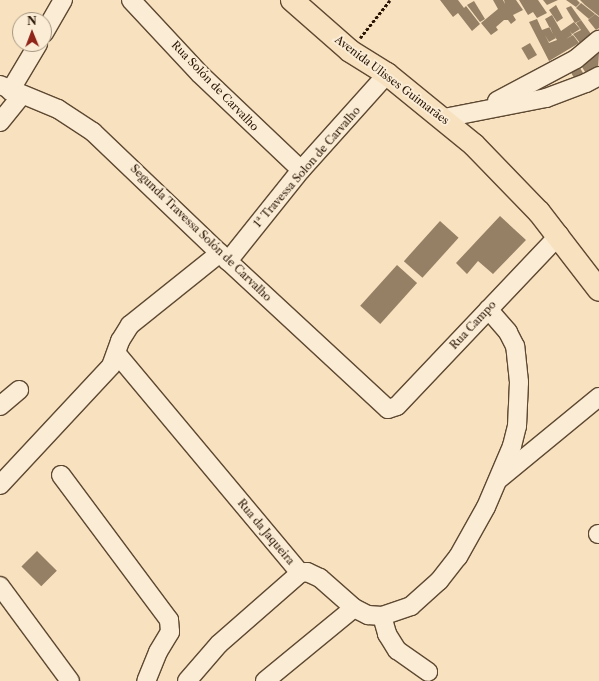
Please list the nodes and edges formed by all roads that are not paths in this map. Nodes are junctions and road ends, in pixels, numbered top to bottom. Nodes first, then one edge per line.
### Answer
1 (63, 0) edge
2 (131, 0) edge
3 (292, 0) edge
4 (52, 19) edge
5 (599, 40) edge
6 (33, 52) edge
7 (387, 74) junction
8 (599, 76) edge
9 (11, 90) edge
10 (476, 111) junction
11 (444, 118) junction
12 (0, 122) edge
13 (301, 170) junction
14 (558, 235) junction
15 (224, 257) junction
16 (599, 290) edge
17 (488, 309) junction
18 (117, 354) junction
19 (19, 390) dead end
20 (599, 397) edge
21 (0, 406) edge
22 (384, 407) joint
23 (61, 476) dead end
24 (499, 480) junction
25 (0, 485) edge
26 (300, 573) junction
27 (2, 595) edge
28 (354, 608) junction
29 (382, 616) junction
30 (428, 672) dead end
31 (154, 677) edge
32 (62, 678) edge
33 (187, 681) edge
34 (265, 681) edge

1 - 4 street
2 - 13 street, Rua Solón de Carvalho
3 - 7 main road, Avenida Ulisses Guimarães
5 - 10 street
6 - 9 street
7 - 11 main road, Avenida Ulisses Guimarães
7 - 13 street, 1ª Travessa Solon de Carvalho
8 - 10 street
9 - 12 street
9 - 15 street, Segunda Travessa Solón de Carvalho
10 - 11 street
11 - 14 main road, Avenida Ulisses Guimarães
13 - 15 street, 1ª Travessa Solon de Carvalho
14 - 16 main road, Avenida Ulisses Guimarães
14 - 17 street, Rua Campo
15 - 18 street, 1ª Travessa Solon de Carvalho
15 - 22 street, Segunda Travessa Solón de Carvalho
17 - 22 street, Rua Campo
17 - 24 street, Rua da Jaqueira
18 - 25 street, 1ª Travessa Solon de Carvalho
18 - 26 street, Rua da Jaqueira
19 - 21 street
20 - 24 street
23 - 31 street
24 - 29 street, Rua da Jaqueira
26 - 28 street, Rua da Jaqueira
26 - 33 street
27 - 32 street
28 - 29 street, Rua da Jaqueira
28 - 34 street
29 - 30 street

